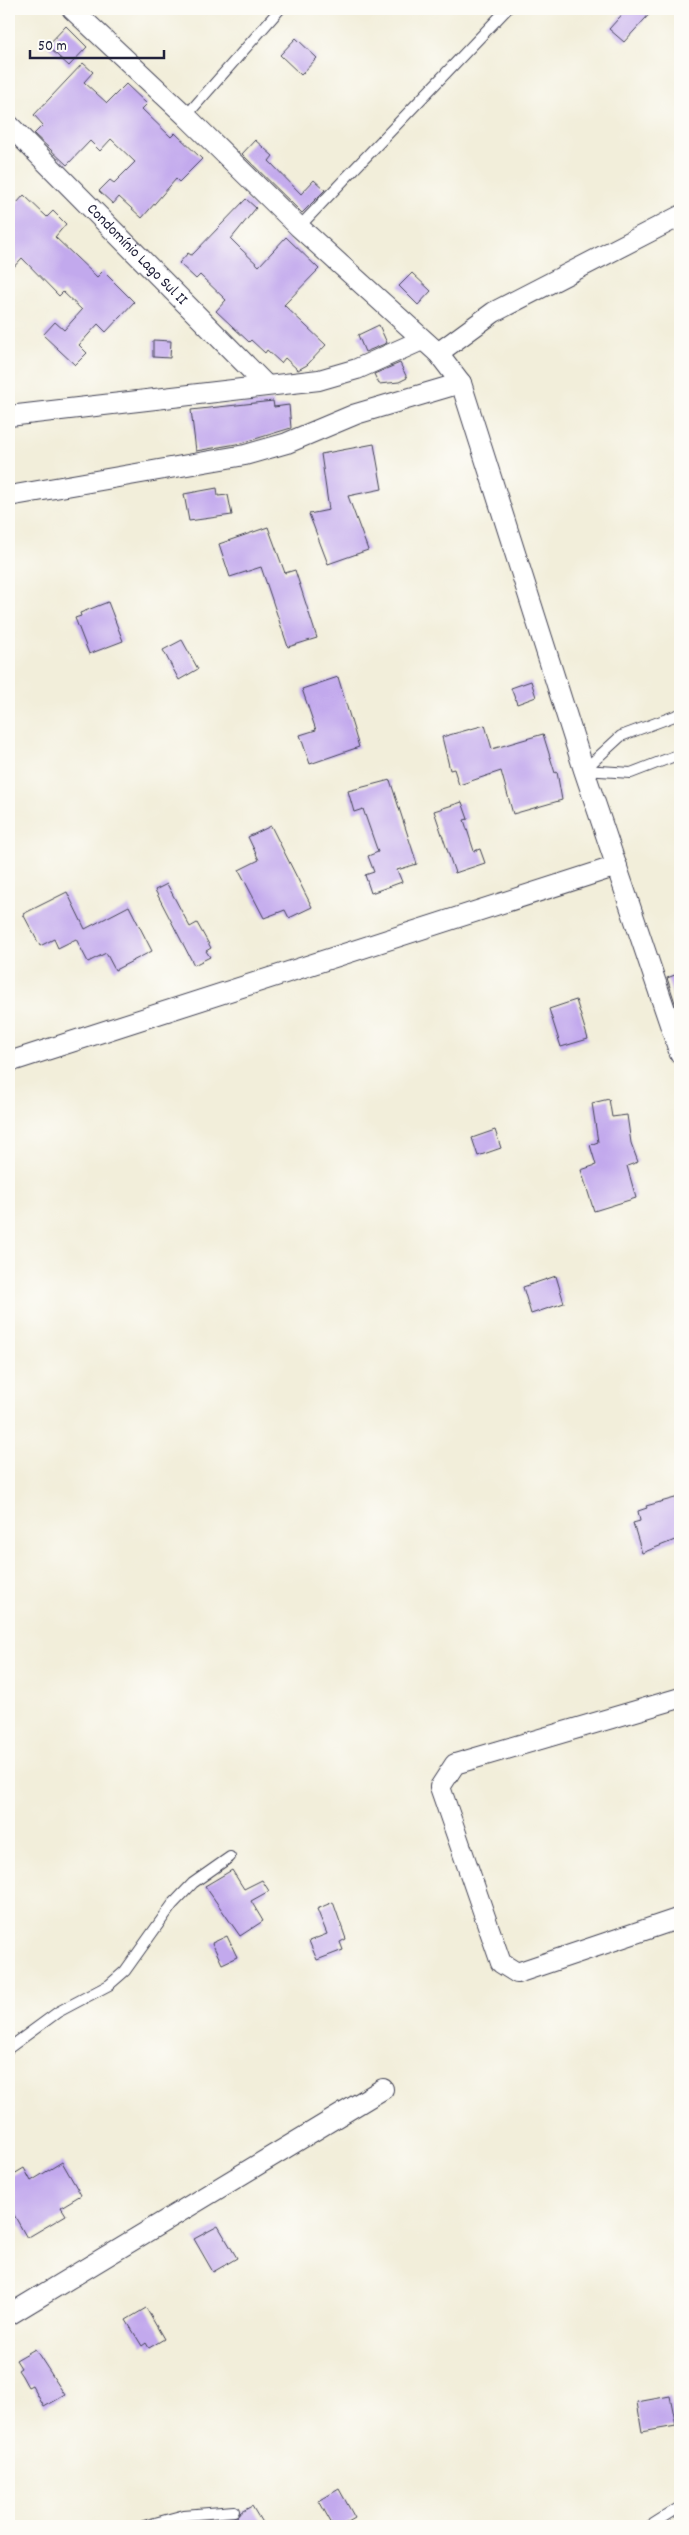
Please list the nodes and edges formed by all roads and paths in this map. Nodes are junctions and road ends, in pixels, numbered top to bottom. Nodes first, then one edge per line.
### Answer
1 (72, 9) edge
2 (280, 9) edge
3 (507, 9) edge
4 (186, 116) junction
5 (9, 125) edge
6 (680, 216) edge
7 (299, 228) junction
8 (422, 340) junction
9 (438, 353) junction
10 (460, 383) junction
11 (266, 385) junction
12 (9, 416) edge
13 (9, 496) edge
14 (680, 714) edge
15 (680, 754) edge
16 (584, 770) junction
17 (617, 866) junction
18 (672, 1003) edge
19 (680, 1054) edge
20 (9, 1062) edge
21 (680, 1698) edge
22 (230, 1857) dead end
23 (680, 1918) edge
24 (9, 2048) edge
25 (383, 2089) dead end
26 (9, 2315) edge
27 (680, 2506) edge
28 (234, 2511) dead end
29 (144, 2526) edge
30 (650, 2526) edge

1 - 4 street
2 - 4 lane
3 - 7 lane
4 - 7 street
5 - 11 street, Condomínio Lago Sul II
6 - 9 street
7 - 8 street
8 - 9 street
8 - 11 street
9 - 10 street
10 - 13 street
10 - 16 street
11 - 12 street
14 - 16 lane
15 - 16 lane
16 - 17 street
17 - 18 street
17 - 20 street
18 - 19 street
21 - 23 street
22 - 24 lane
25 - 26 street
27 - 30 lane
28 - 29 lane

